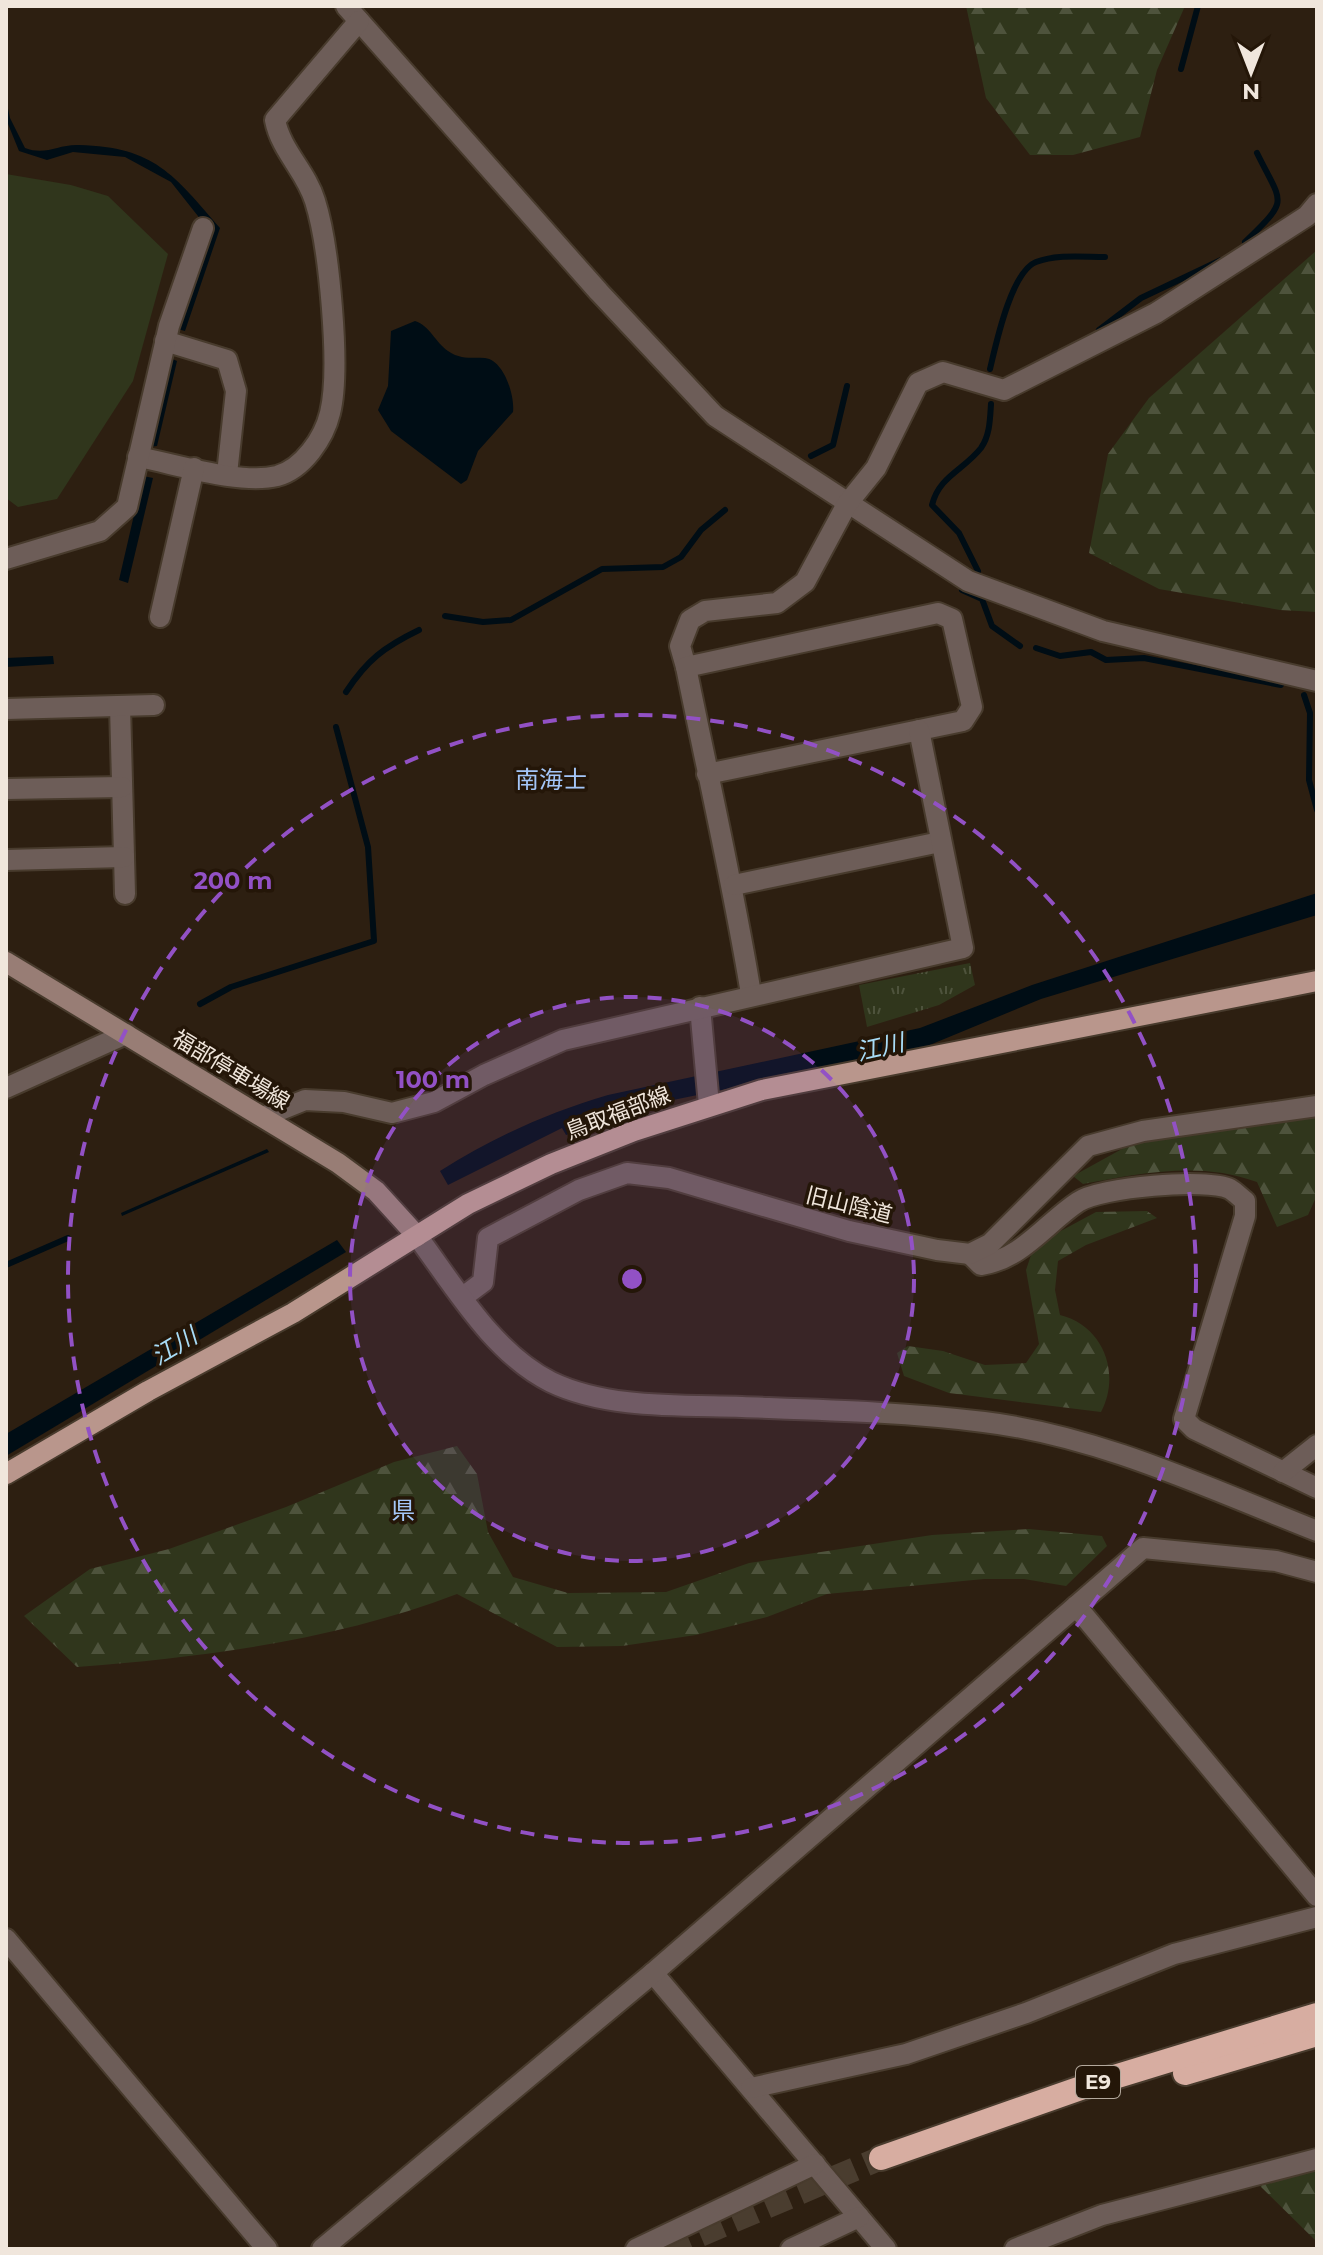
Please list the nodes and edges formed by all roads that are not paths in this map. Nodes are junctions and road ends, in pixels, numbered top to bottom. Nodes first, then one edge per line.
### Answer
1 (353, 14) edge
2 (1317, 204) edge
3 (203, 228) dead end
4 (165, 341) junction
5 (138, 457) junction
6 (194, 468) junction
7 (227, 474) junction
8 (847, 504) junction
9 (6, 559) edge
10 (160, 617) dead end
11 (686, 667) junction
12 (1317, 681) edge
13 (154, 705) dead end
14 (120, 706) junction
15 (6, 709) edge
16 (919, 730) junction
17 (707, 774) junction
18 (122, 787) junction
19 (6, 789) edge
20 (940, 842) junction
21 (124, 857) junction
22 (6, 860) edge
23 (734, 885) junction
24 (125, 894) dead end
25 (6, 962) edge
26 (1317, 981) edge
27 (751, 994) junction
28 (700, 1007) junction
29 (126, 1034) junction
30 (6, 1088) edge
31 (709, 1105) junction
32 (1317, 1106) edge
33 (263, 1117) junction
34 (417, 1236) junction
35 (970, 1254) junction
36 (463, 1297) junction
37 (1317, 1445) edge
38 (1283, 1472) junction
39 (6, 1474) edge
40 (1317, 1488) edge
41 (1317, 1531) edge
42 (1317, 1572) edge
43 (1076, 1606) junction
44 (1317, 1896) edge
45 (1317, 1917) edge
46 (6, 1939) edge
47 (653, 1973) junction
48 (1317, 2015) edge
49 (1317, 2034) edge
50 (751, 2088) junction
51 (1317, 2159) edge
52 (815, 2164) junction
53 (859, 2217) junction
54 (267, 2249) edge
55 (322, 2249) edge
56 (636, 2249) edge
57 (791, 2249) edge
58 (886, 2249) edge
59 (1015, 2249) edge

1 - 7 street
1 - 8 street
2 - 8 street
3 - 4 street
4 - 5 street
4 - 7 street
5 - 6 street
5 - 9 street
6 - 7 street
6 - 10 street
8 - 11 street
8 - 12 street
11 - 16 street
11 - 17 street
13 - 14 street
14 - 15 street
14 - 18 street
16 - 17 street
16 - 20 street
17 - 23 street
18 - 19 street
18 - 21 street
20 - 23 street
20 - 27 street
21 - 22 street
21 - 24 street
23 - 27 street
25 - 29 main road, 福部停車場線
26 - 31 main road, 鳥取福部線
27 - 28 street
28 - 31 street
28 - 33 street
29 - 30 street
29 - 33 main road, 福部停車場線
31 - 34 main road, 鳥取福部線
32 - 35 street
33 - 34 main road, 福部停車場線
34 - 36 street
34 - 39 main road, 鳥取福部線
35 - 36 street, 旧山陰道
35 - 38 street
36 - 41 street
37 - 38 street
38 - 40 street
42 - 43 street
43 - 44 street
43 - 47 street
45 - 50 street
46 - 54 street
47 - 50 street
47 - 55 street
48 - 49 highway, E9
50 - 52 street
51 - 59 street
52 - 53 street
52 - 56 street
53 - 57 street
53 - 58 street

